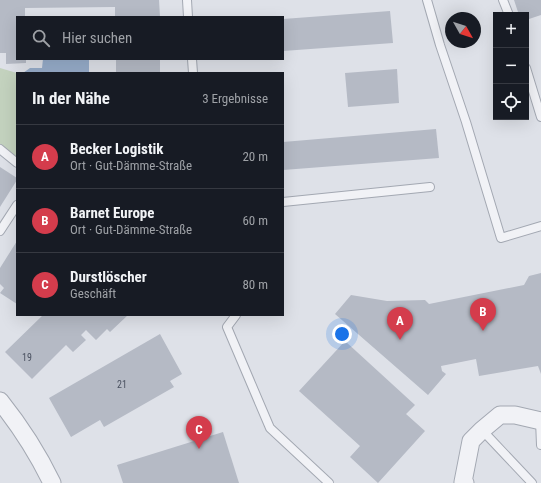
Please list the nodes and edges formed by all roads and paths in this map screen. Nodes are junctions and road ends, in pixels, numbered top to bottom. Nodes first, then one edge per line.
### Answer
1 (186, 0) edge
2 (427, 0) edge
3 (503, 0) edge
4 (508, 12) edge
5 (188, 16) edge
6 (192, 60) edge
7 (193, 72) edge
8 (529, 78) edge
9 (541, 117) edge
10 (0, 149) edge
11 (16, 162) edge
12 (430, 187) dead end
13 (284, 202) edge
14 (16, 206) edge
15 (541, 226) edge
16 (0, 231) edge
17 (235, 316) edge
18 (2, 407) edge
19 (540, 421) edge
20 (482, 430) junction
21 (541, 444) edge
22 (52, 483) edge
23 (329, 483) edge
24 (461, 483) edge
25 (532, 483) edge

1 - 5 lane
2 - 15 lane
3 - 4 lane
6 - 7 lane
8 - 9 lane
10 - 11 lane
12 - 13 lane
14 - 16 lane
17 - 23 lane
18 - 22 street
19 - 20 street
19 - 21 lane
20 - 24 street
20 - 25 lane

